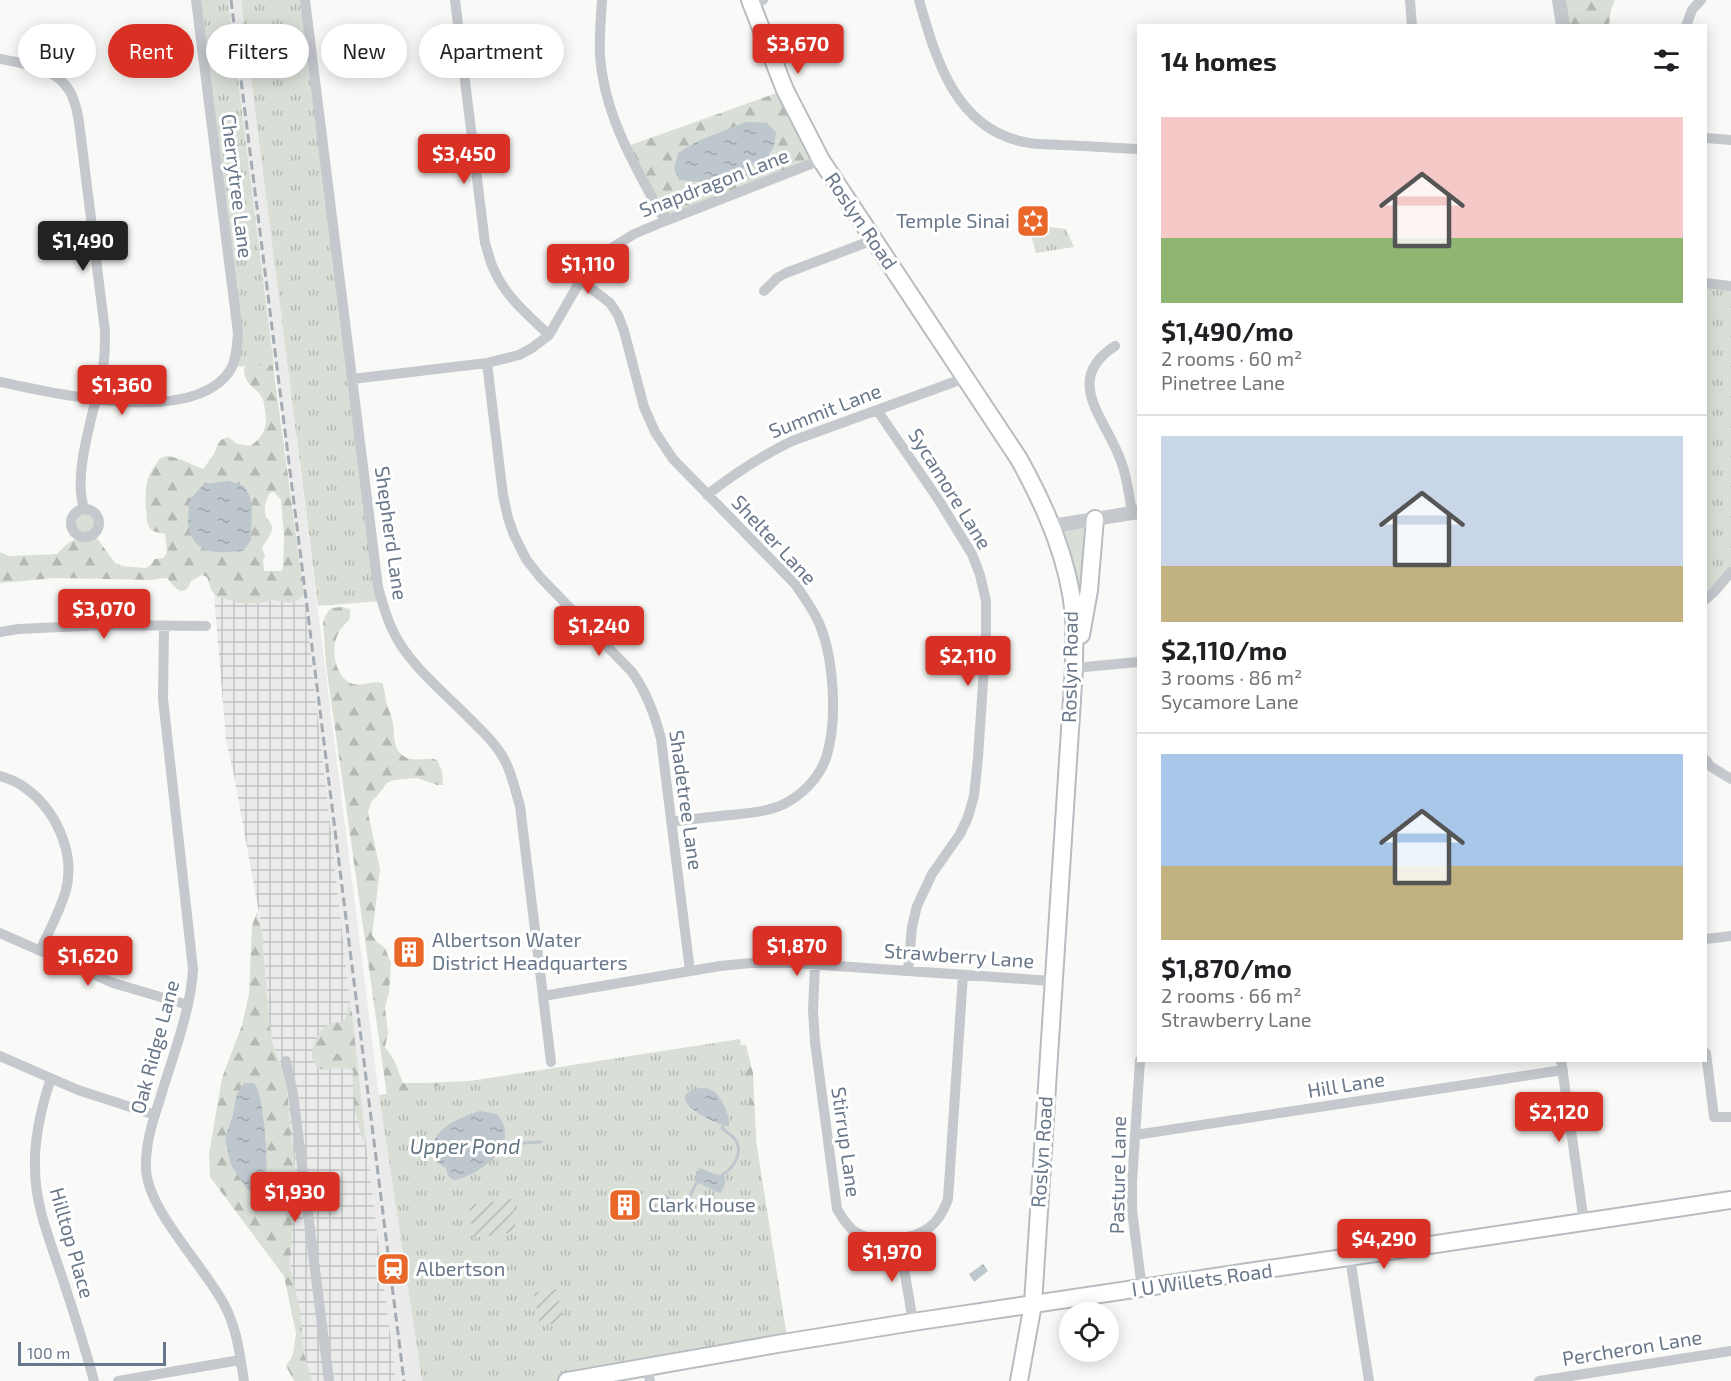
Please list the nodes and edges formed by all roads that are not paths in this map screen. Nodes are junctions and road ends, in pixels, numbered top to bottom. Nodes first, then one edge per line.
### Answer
1 (196, 0) edge
2 (305, 0) edge
3 (455, 0) edge
4 (602, 0) edge
5 (920, 0) edge
6 (1410, 0) edge
7 (1559, 0) edge
8 (1701, 0) edge
9 (755, 1) edge
10 (1412, 24) edge
11 (1563, 24) edge
12 (1687, 24) edge
13 (0, 59) edge
14 (1707, 138) edge
15 (1731, 140) edge
16 (1137, 149) edge
17 (821, 160) junction
18 (665, 220) junction
19 (873, 240) junction
20 (580, 280) junction
21 (1707, 283) edge
22 (1731, 286) edge
23 (764, 291) dead end
24 (549, 335) junction
25 (1115, 346) dead end
26 (487, 363) junction
27 (965, 378) junction
28 (352, 379) junction
29 (0, 382) edge
30 (95, 400) junction
31 (877, 410) junction
32 (707, 495) junction
33 (84, 508) dead end
34 (1135, 512) edge
35 (1095, 519) junction
36 (1052, 526) junction
37 (1731, 572) edge
38 (1707, 598) edge
39 (164, 626) junction
40 (206, 626) dead end
41 (0, 632) edge
42 (1137, 662) edge
43 (1074, 668) junction
44 (1707, 762) edge
45 (0, 776) edge
46 (1731, 779) edge
47 (671, 822) junction
48 (0, 933) edge
49 (1731, 936) edge
50 (1707, 939) edge
51 (40, 951) junction
52 (815, 965) junction
53 (690, 971) junction
54 (908, 971) junction
55 (963, 975) junction
56 (1053, 981) junction
57 (543, 996) junction
58 (188, 1005) junction
59 (0, 1056) edge
60 (286, 1061) dead end
61 (1707, 1061) edge
62 (551, 1062) dead end
63 (1140, 1062) edge
64 (1562, 1065) edge
65 (51, 1078) junction
66 (155, 1114) junction
67 (1731, 1117) edge
68 (1135, 1135) junction
69 (1731, 1200) edge
70 (1584, 1222) junction
71 (899, 1239) junction
72 (1350, 1258) junction
73 (1142, 1289) junction
74 (1033, 1304) junction
75 (913, 1322) junction
76 (1731, 1351) edge
77 (240, 1360) junction
78 (648, 1374) edge
79 (94, 1381) edge
80 (118, 1381) edge
81 (244, 1381) edge
82 (329, 1381) edge
83 (567, 1381) edge
84 (1019, 1381) edge
85 (1369, 1381) edge
86 (1539, 1381) edge

1 - 30 street, Cherrytree Lane
2 - 28 street, Shepherd Lane
3 - 24 street
4 - 18 street
5 - 16 street
6 - 10 street
7 - 11 street
8 - 12 street
9 - 17 main road, Roslyn Road
13 - 30 street
14 - 15 street
17 - 18 street, Snapdragon Lane
17 - 19 main road, Roslyn Road
18 - 20 street, Snapdragon Lane
19 - 23 street
19 - 27 main road, Roslyn Road
20 - 24 street, Snapdragon Lane
20 - 32 street, Shelter Lane
21 - 22 street
24 - 26 street, Snapdragon Lane
25 - 34 street
26 - 28 street, Snapdragon Lane
26 - 47 street, Shadetree Lane
27 - 31 street, Summit Lane
27 - 36 main road, Roslyn Road
28 - 57 street, Shepherd Lane
29 - 30 street
30 - 33 street
31 - 32 street, Summit Lane
31 - 54 street, Sycamore Lane
32 - 47 street, Shelter Lane
34 - 35 street
35 - 36 street
35 - 43 main road
36 - 43 main road, Roslyn Road
37 - 38 street
39 - 40 street
39 - 41 street
39 - 58 street, Oak Ridge Lane
42 - 43 street
43 - 56 main road, Roslyn Road
44 - 46 street
45 - 51 street
47 - 53 street, Shadetree Lane
48 - 51 street
49 - 50 street
51 - 58 street
52 - 53 street, Strawberry Lane
52 - 54 street, Strawberry Lane
52 - 71 street, Stirrup Lane
53 - 57 street, Strawberry Lane
54 - 55 street, Strawberry Lane
55 - 56 street, Strawberry Lane
55 - 71 street, Stirrup Lane
56 - 74 main road, Roslyn Road
57 - 62 street, Shepherd Lane
58 - 66 street, Oak Ridge Lane
59 - 65 street
60 - 82 street
61 - 67 street
63 - 68 street, Pasture Lane
64 - 68 street, Hill Lane
64 - 70 street
65 - 66 street
65 - 79 street, Hilltop Place
66 - 77 street, Oak Ridge Lane
68 - 73 street, Pasture Lane
69 - 70 main road, I U Willets Road
70 - 72 main road, I U Willets Road
71 - 75 street
72 - 73 main road, I U Willets Road
72 - 85 street
73 - 74 main road, I U Willets Road
74 - 75 main road, I U Willets Road
74 - 84 main road, Roslyn Road
75 - 78 main road, I U Willets Road
76 - 86 street, Percheron Lane
77 - 80 street
77 - 81 street, Oak Ridge Lane
78 - 83 main road, I U Willets Road

